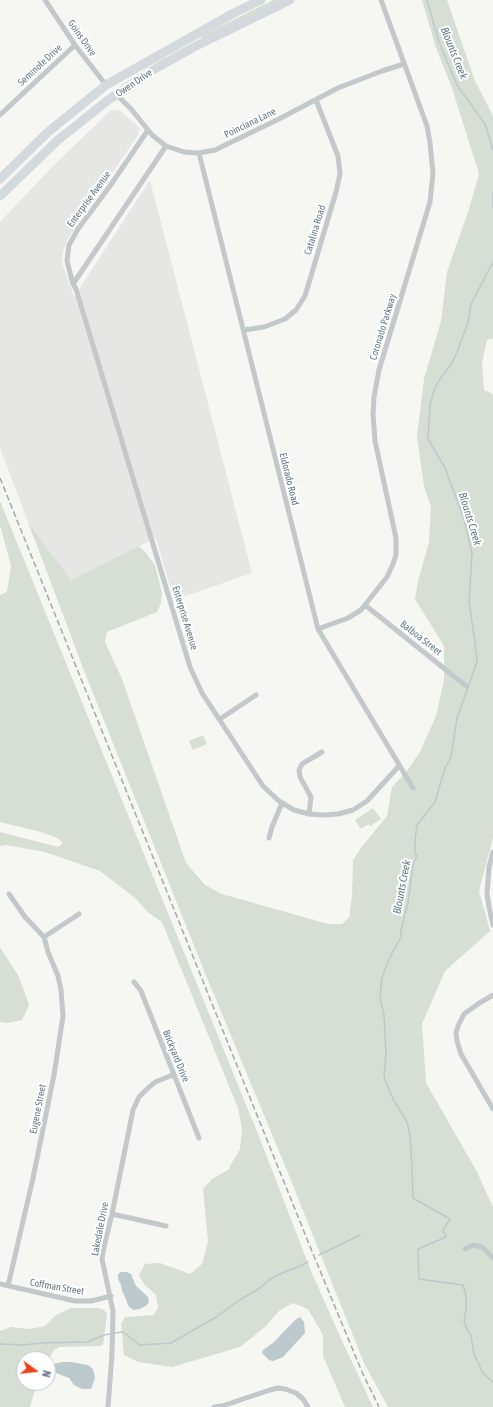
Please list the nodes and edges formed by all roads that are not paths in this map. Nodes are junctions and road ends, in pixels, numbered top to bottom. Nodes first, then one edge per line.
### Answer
1 (45, 0) edge
2 (261, 0) edge
3 (290, 0) edge
4 (381, 0) edge
5 (74, 45) junction
6 (166, 51) junction
7 (404, 64) junction
8 (106, 85) junction
9 (117, 95) junction
10 (316, 100) junction
11 (0, 115) edge
12 (148, 130) junction
13 (60, 139) junction
14 (166, 146) junction
15 (199, 153) junction
16 (0, 179) edge
17 (0, 196) edge
18 (73, 284) junction
19 (244, 330) junction
20 (365, 605) junction
21 (318, 628) junction
22 (466, 686) dead end
23 (256, 695) dead end
24 (220, 720) junction
25 (322, 752) dead end
26 (399, 766) junction
27 (413, 788) dead end
28 (282, 803) junction
29 (309, 814) junction
30 (269, 838) dead end
31 (493, 852) edge
32 (9, 894) dead end
33 (79, 914) dead end
34 (493, 925) edge
35 (44, 937) junction
36 (134, 982) dead end
37 (493, 995) edge
38 (173, 1075) junction
39 (493, 1109) edge
40 (199, 1138) dead end
41 (112, 1214) junction
42 (166, 1226) dead end
43 (466, 1249) dead end
44 (493, 1258) edge
45 (0, 1284) edge
46 (8, 1286) junction
47 (111, 1296) junction
48 (223, 1406) edge
49 (108, 1407) edge
50 (214, 1407) edge
51 (308, 1407) edge

1 - 5 street, Goins Drive
2 - 6 highway, Owen Drive
3 - 9 highway, Owen Drive
4 - 7 street, Coronado Parkway
5 - 8 street, Goins Drive
5 - 11 street, Seminole Drive
6 - 8 highway, Owen Drive
6 - 9 highway
7 - 10 street, Poinciana Lane
7 - 20 street, Coronado Parkway
8 - 13 highway
8 - 16 highway, Owen Drive
9 - 12 street, Poinciana Lane
9 - 13 highway, Owen Drive
10 - 15 street, Poinciana Lane
10 - 19 street, Catalina Road
12 - 14 street, Poinciana Lane
12 - 18 street, Enterprise Avenue
13 - 17 highway, Owen Drive
14 - 15 street, Poinciana Lane
14 - 18 street
15 - 19 street, Eldorado Road
18 - 24 street, Enterprise Avenue
19 - 21 street, Eldorado Road
20 - 21 street, Coronado Parkway
20 - 22 street, Balboa Street
21 - 26 street, Eldorado Road
23 - 24 street
24 - 28 street, Enterprise Avenue
25 - 29 street
26 - 27 street, Eldorado Road
26 - 29 street, Enterprise Avenue
28 - 29 street, Enterprise Avenue
28 - 30 street
31 - 34 street
32 - 35 street
33 - 35 street
35 - 46 street, Eugene Street
36 - 38 street, Brickyard Drive
37 - 39 street
38 - 40 street, Brickyard Drive
38 - 41 street, Lakedale Drive
41 - 42 street
41 - 47 street, Lakedale Drive
43 - 44 street
45 - 46 street, Coffman Street
46 - 47 street, Coffman Street
47 - 49 street, Lakedale Drive
48 - 50 street
48 - 51 street

